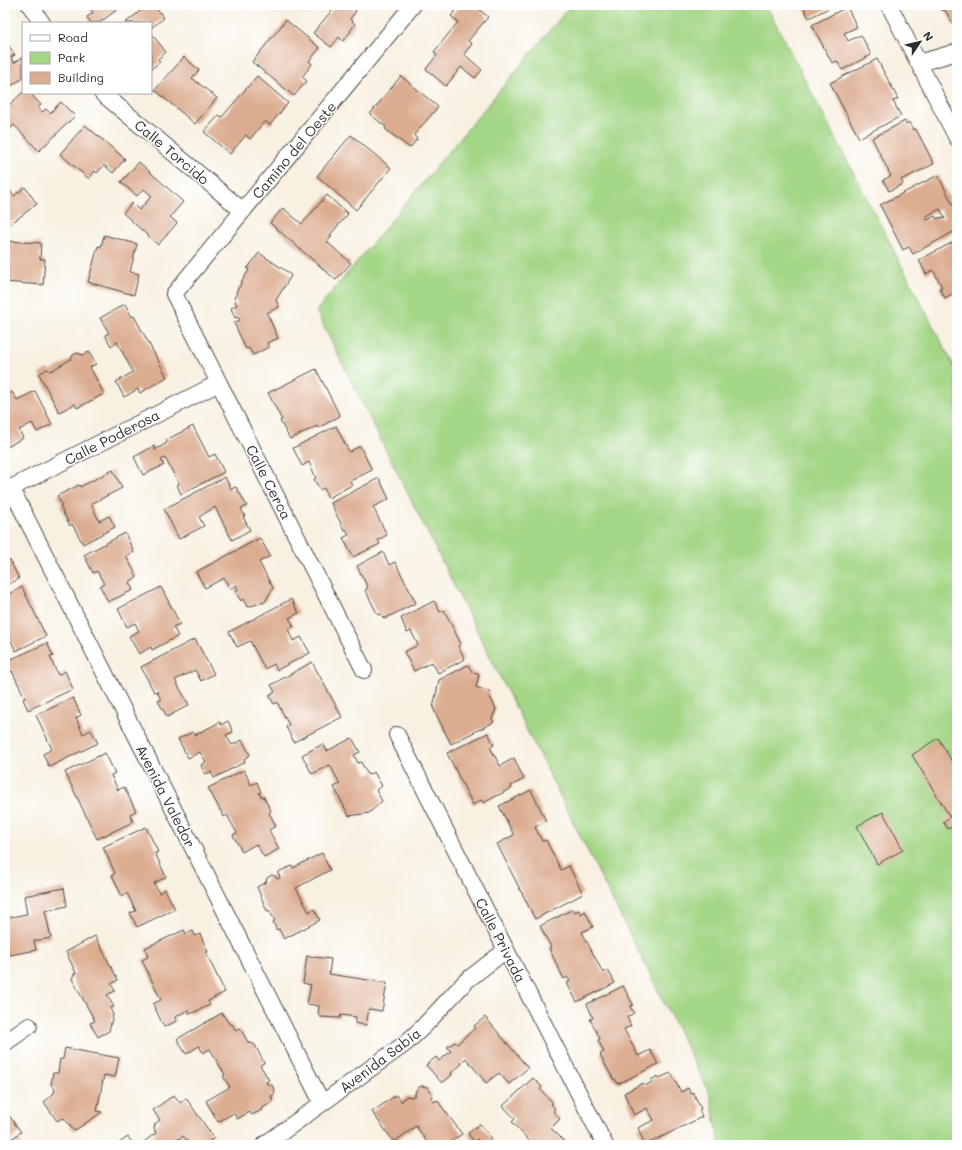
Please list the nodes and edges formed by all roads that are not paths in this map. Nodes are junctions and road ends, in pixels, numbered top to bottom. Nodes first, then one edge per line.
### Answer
1 (30, 5) edge
2 (413, 5) edge
3 (889, 5) edge
4 (41, 22) edge
5 (957, 52) edge
6 (919, 63) junction
7 (103, 94) edge
8 (957, 138) edge
9 (243, 211) junction
10 (174, 294) joint
11 (219, 383) junction
12 (8, 490) edge
13 (364, 670) dead end
14 (397, 735) dead end
15 (506, 950) junction
16 (29, 1026) dead end
17 (5, 1043) edge
18 (322, 1104) junction
19 (264, 1145) edge
20 (605, 1145) edge

1 - 4 street
2 - 9 street, Camino del Oeste
3 - 6 street
5 - 6 street
6 - 8 street
7 - 9 street, Calle Torcido
9 - 10 street, Camino del Oeste
10 - 11 street, Calle Cerca
11 - 12 street, Calle Poderosa
11 - 13 street, Calle Cerca
12 - 18 street, Avenida Valedor
14 - 15 street, Calle Privada
15 - 18 street, Avenida Sabia
15 - 20 street, Calle Privada
16 - 17 street
18 - 19 street, Avenida Sabia

